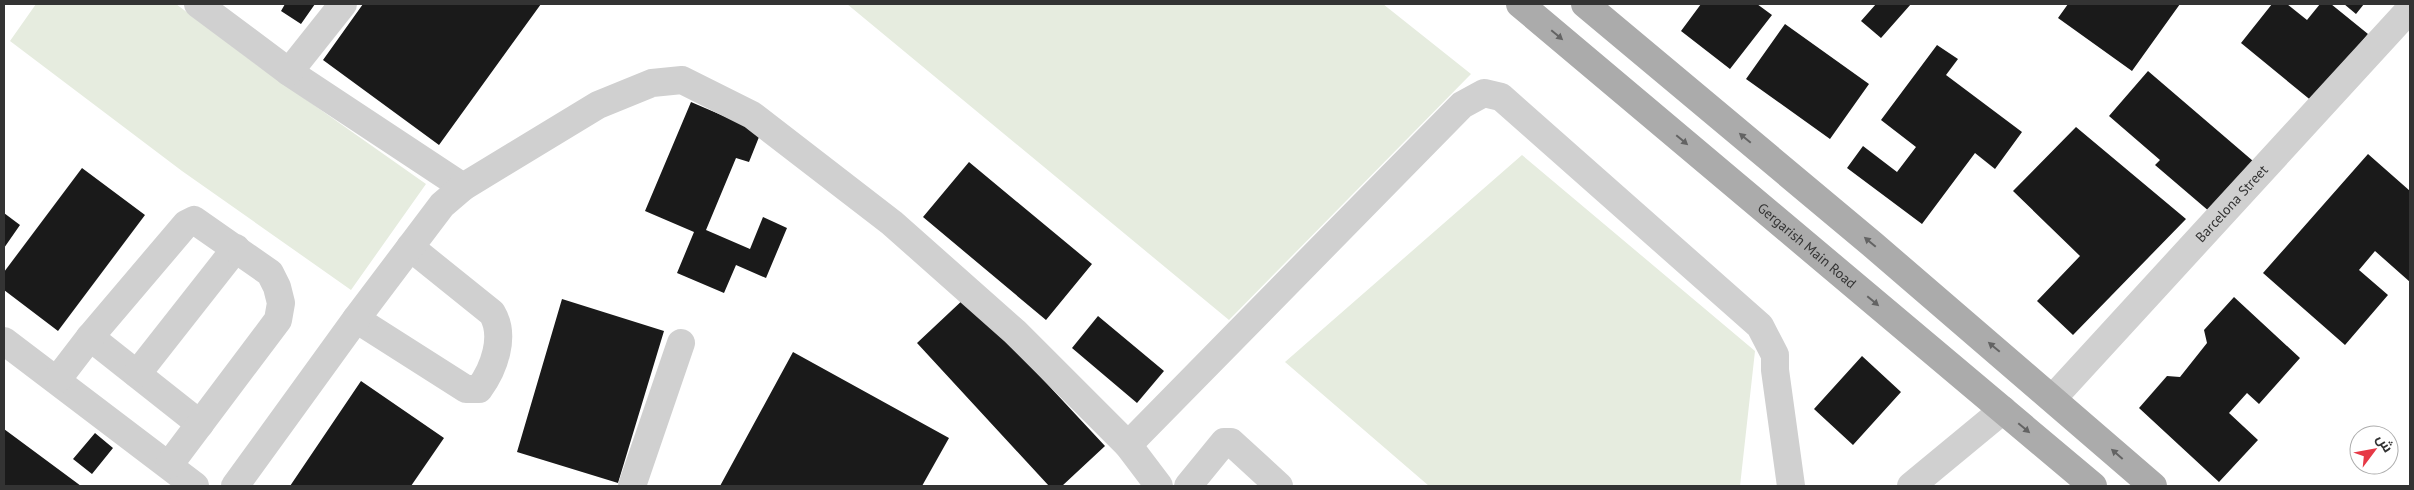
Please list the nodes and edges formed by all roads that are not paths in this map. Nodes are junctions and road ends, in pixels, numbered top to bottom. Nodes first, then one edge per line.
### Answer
1 (198, 4) edge
2 (343, 4) edge
3 (1520, 4) edge
4 (1586, 4) edge
5 (2410, 9) edge
6 (289, 72) junction
7 (464, 187) junction
8 (410, 247) junction
9 (236, 248) junction
10 (356, 319) junction
11 (90, 337) junction
12 (4, 341) edge
13 (681, 343) dead end
14 (137, 374) junction
15 (57, 380) junction
16 (2053, 398) junction
17 (2003, 410) junction
18 (200, 424) junction
19 (1128, 445) junction
20 (169, 465) junction
21 (195, 486) edge
22 (235, 486) edge
23 (632, 486) edge
24 (1159, 486) edge
25 (1188, 486) edge
26 (1278, 486) edge
27 (1791, 486) edge
28 (1911, 486) edge
29 (2093, 486) edge
30 (2153, 486) edge

1 - 6 street
2 - 6 street
3 -> 17 main road, Gergarish Main Road
16 -> 4 main road
5 - 16 street, Barcelona Street
6 - 7 street
7 - 8 street
7 - 19 street
8 - 10 street
8 - 10 street
9 - 11 street
9 - 14 street
9 - 18 street
10 - 22 street
11 - 14 street
11 - 15 street
12 - 15 street
13 - 23 street
14 - 18 street
15 - 20 street
30 -> 16 main road
17 - 28 street
17 -> 29 main road, Gergarish Main Road
18 - 20 street
19 - 24 street
19 - 27 street
20 - 21 street
25 - 26 street

